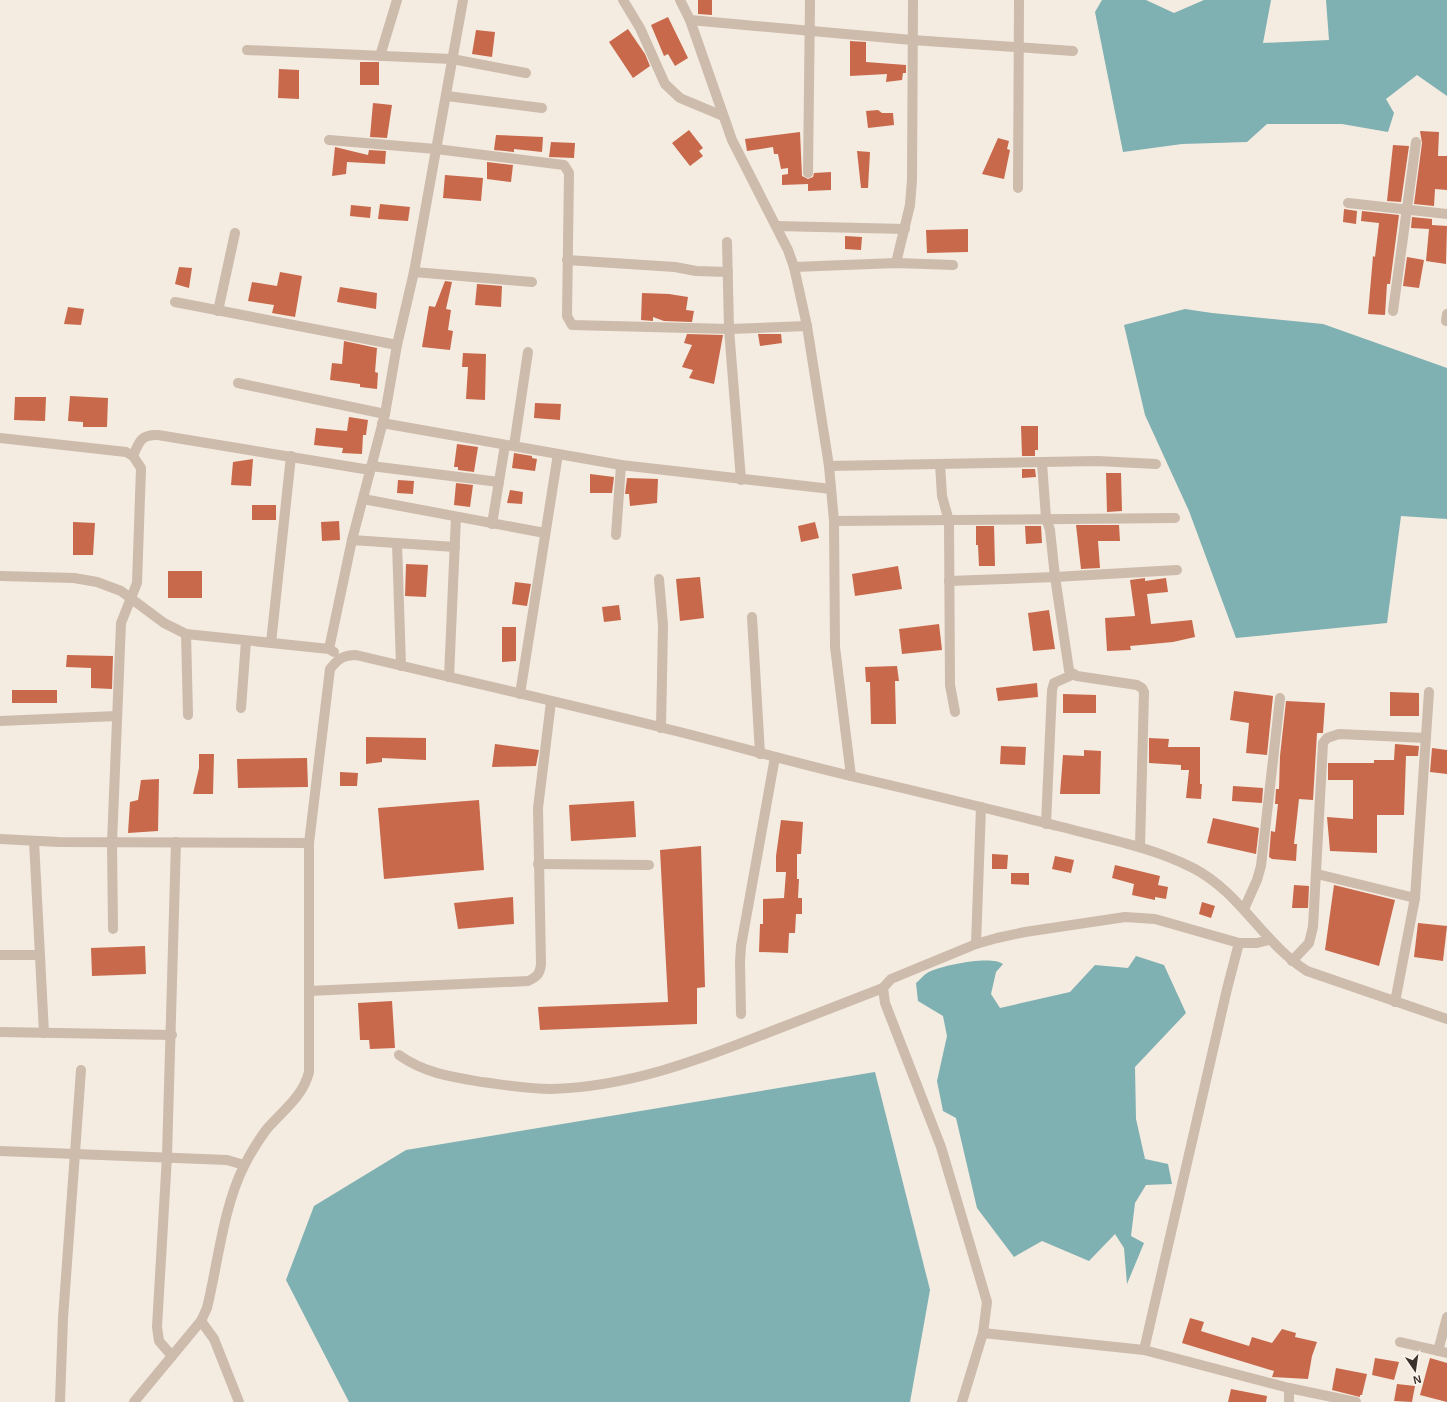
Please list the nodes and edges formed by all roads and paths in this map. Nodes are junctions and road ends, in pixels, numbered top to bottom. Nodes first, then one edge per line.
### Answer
1 (398, 0) edge
2 (463, 0) edge
3 (623, 0) edge
4 (680, 0) edge
5 (810, 0) edge
6 (913, 0) edge
7 (1019, 0) edge
8 (690, 20) junction
9 (810, 31) junction
10 (912, 40) junction
11 (1018, 47) junction
12 (248, 50) dead end
13 (1074, 51) dead end
14 (380, 56) junction
15 (452, 59) junction
16 (526, 73) dead end
17 (447, 96) junction
18 (542, 108) dead end
19 (723, 116) junction
20 (329, 140) dead end
21 (1416, 142) dead end
22 (436, 149) junction
23 (808, 173) dead end
24 (1018, 188) dead end
25 (1348, 203) dead end
26 (1407, 209) junction
27 (1447, 214) edge
28 (776, 226) junction
29 (905, 229) junction
30 (235, 233) dead end
31 (727, 242) dead end
32 (567, 260) junction
33 (896, 263) junction
34 (953, 265) dead end
35 (794, 267) junction
36 (414, 272) junction
37 (728, 272) junction
38 (532, 282) dead end
39 (175, 302) dead end
40 (218, 311) junction
41 (1393, 311) dead end
42 (807, 326) junction
43 (729, 329) junction
44 (397, 345) junction
45 (528, 352) dead end
46 (238, 383) dead end
47 (384, 418) junction
48 (0, 438) edge
49 (510, 446) junction
50 (558, 454) junction
51 (133, 456) junction
52 (291, 456) junction
53 (940, 464) junction
54 (1042, 464) junction
55 (1156, 464) dead end
56 (621, 465) junction
57 (830, 466) junction
58 (370, 468) junction
59 (741, 480) junction
60 (499, 482) junction
61 (831, 489) junction
62 (363, 499) junction
63 (456, 517) junction
64 (1046, 518) junction
65 (1175, 518) dead end
66 (834, 521) junction
67 (949, 521) junction
68 (492, 524) junction
69 (545, 533) junction
70 (616, 535) dead end
71 (352, 540) junction
72 (397, 543) junction
73 (455, 547) junction
74 (1177, 570) dead end
75 (0, 576) edge
76 (1055, 577) junction
77 (659, 579) dead end
78 (949, 581) junction
79 (132, 598) junction
80 (752, 617) dead end
81 (186, 634) junction
82 (246, 641) junction
83 (271, 643) junction
84 (329, 650) junction
85 (340, 657) junction
86 (401, 666) junction
87 (1074, 674) junction
88 (449, 677) junction
89 (1429, 692) dead end
90 (520, 694) junction
91 (1280, 698) dead end
92 (551, 702) junction
93 (241, 708) dead end
94 (955, 712) dead end
95 (188, 715) dead end
96 (117, 716) junction
97 (0, 721) edge
98 (661, 728) junction
99 (1426, 738) junction
100 (760, 754) junction
101 (775, 757) junction
102 (851, 776) junction
103 (980, 807) junction
104 (1046, 824) junction
105 (0, 839) edge
106 (34, 841) junction
107 (112, 842) junction
108 (176, 842) junction
109 (309, 843) junction
110 (1140, 847) junction
111 (538, 864) junction
112 (649, 865) dead end
113 (1318, 874) junction
114 (1415, 898) junction
115 (1244, 909) junction
116 (113, 929) dead end
117 (1269, 940) junction
118 (1240, 943) junction
119 (976, 944) junction
120 (40, 954) junction
121 (0, 955) edge
122 (1292, 961) junction
123 (882, 988) junction
124 (309, 991) junction
125 (1395, 1002) junction
126 (741, 1014) dead end
127 (1447, 1019) edge
128 (0, 1032) edge
129 (44, 1032) junction
130 (172, 1035) junction
131 (399, 1055) dead end
132 (81, 1070) dead end
133 (0, 1152) edge
134 (76, 1155) junction
135 (167, 1156) junction
136 (244, 1165) junction
137 (1447, 1317) edge
138 (201, 1321) junction
139 (983, 1333) junction
140 (1400, 1342) dead end
141 (1144, 1350) junction
142 (1442, 1352) edge
143 (172, 1356) junction
144 (1289, 1388) junction
145 (60, 1402) edge
146 (134, 1402) edge
147 (239, 1402) edge
148 (962, 1402) edge
149 (1289, 1402) edge
150 (1356, 1402) edge

1 - 14 street
2 - 15 street
3 - 19 street
4 - 8 street
5 - 9 street
6 - 10 street
7 - 11 street
8 - 9 street
8 - 19 street
9 - 10 street
9 - 23 street
10 - 11 street
10 - 29 street
11 - 13 street
11 - 24 street
12 - 14 street
14 - 15 street
15 - 16 street
15 - 17 street
17 - 18 street
17 - 22 street
19 - 28 street
20 - 22 street
21 - 26 street
22 - 32 street
22 - 36 street
25 - 26 street
26 - 27 street
26 - 41 street
28 - 29 street
28 - 35 street
29 - 33 street
30 - 40 street
31 - 37 street
32 - 37 street
32 - 43 street
33 - 34 street
33 - 35 street
35 - 42 street
36 - 38 street
36 - 44 street
37 - 43 street
39 - 40 street
40 - 44 street
42 - 43 street
42 - 57 street
43 - 59 street
44 - 47 street
45 - 49 street
46 - 47 street
47 - 49 street
47 - 58 street
48 - 51 street
49 - 50 street
49 - 60 street
50 - 56 street
50 - 69 street
51 - 52 street
51 - 79 street
52 - 58 street
52 - 83 street
53 - 54 street
53 - 57 street
53 - 67 street
54 - 55 street
54 - 64 street
56 - 59 street
56 - 70 street
57 - 61 street
58 - 60 street
58 - 62 street
59 - 61 street
60 - 68 street
61 - 66 street
62 - 63 street
62 - 71 street
63 - 68 street
63 - 73 street
64 - 65 street
64 - 67 street
64 - 76 street
66 - 67 street
66 - 102 street
67 - 78 street
68 - 69 street
69 - 90 street
71 - 72 street
71 - 84 street
72 - 73 street
72 - 86 street
73 - 88 street
74 - 76 street
75 - 79 street
76 - 78 street
76 - 87 street
77 - 98 street
78 - 94 street
79 - 81 street
79 - 96 street
80 - 100 street
81 - 82 street
81 - 95 street
82 - 83 street
82 - 93 street
83 - 84 street
84 - 85 street
85 - 86 street
85 - 109 street
86 - 88 street
87 - 104 street
87 - 110 street
88 - 90 street
89 - 99 street
90 - 92 street
91 - 115 street
92 - 98 street
92 - 111 street
96 - 97 street
96 - 107 street
98 - 100 street
99 - 113 street
99 - 114 street
100 - 101 street
101 - 102 street
101 - 126 street
102 - 103 street
103 - 104 street
103 - 119 street
104 - 110 street
105 - 106 street
106 - 107 street
106 - 120 street
107 - 108 street
107 - 116 street
108 - 109 street
108 - 130 street
109 - 124 street
110 - 115 street
111 - 112 street
111 - 124 street
113 - 114 street
113 - 122 street
114 - 125 street
115 - 117 street
117 - 118 street
117 - 122 street
118 - 119 street
118 - 141 street
119 - 123 street
120 - 121 street
120 - 129 street
122 - 125 street
123 - 131 street
123 - 139 street
124 - 136 street
125 - 127 street
128 - 129 street
129 - 130 street
130 - 135 street
132 - 134 street
133 - 134 street
134 - 135 street
134 - 145 street
135 - 136 street
135 - 143 street
136 - 138 street
137 - 142 street
138 - 143 street
138 - 147 street
139 - 141 street
139 - 148 street
140 - 142 street
141 - 144 street
143 - 146 street
144 - 149 street
144 - 150 street

